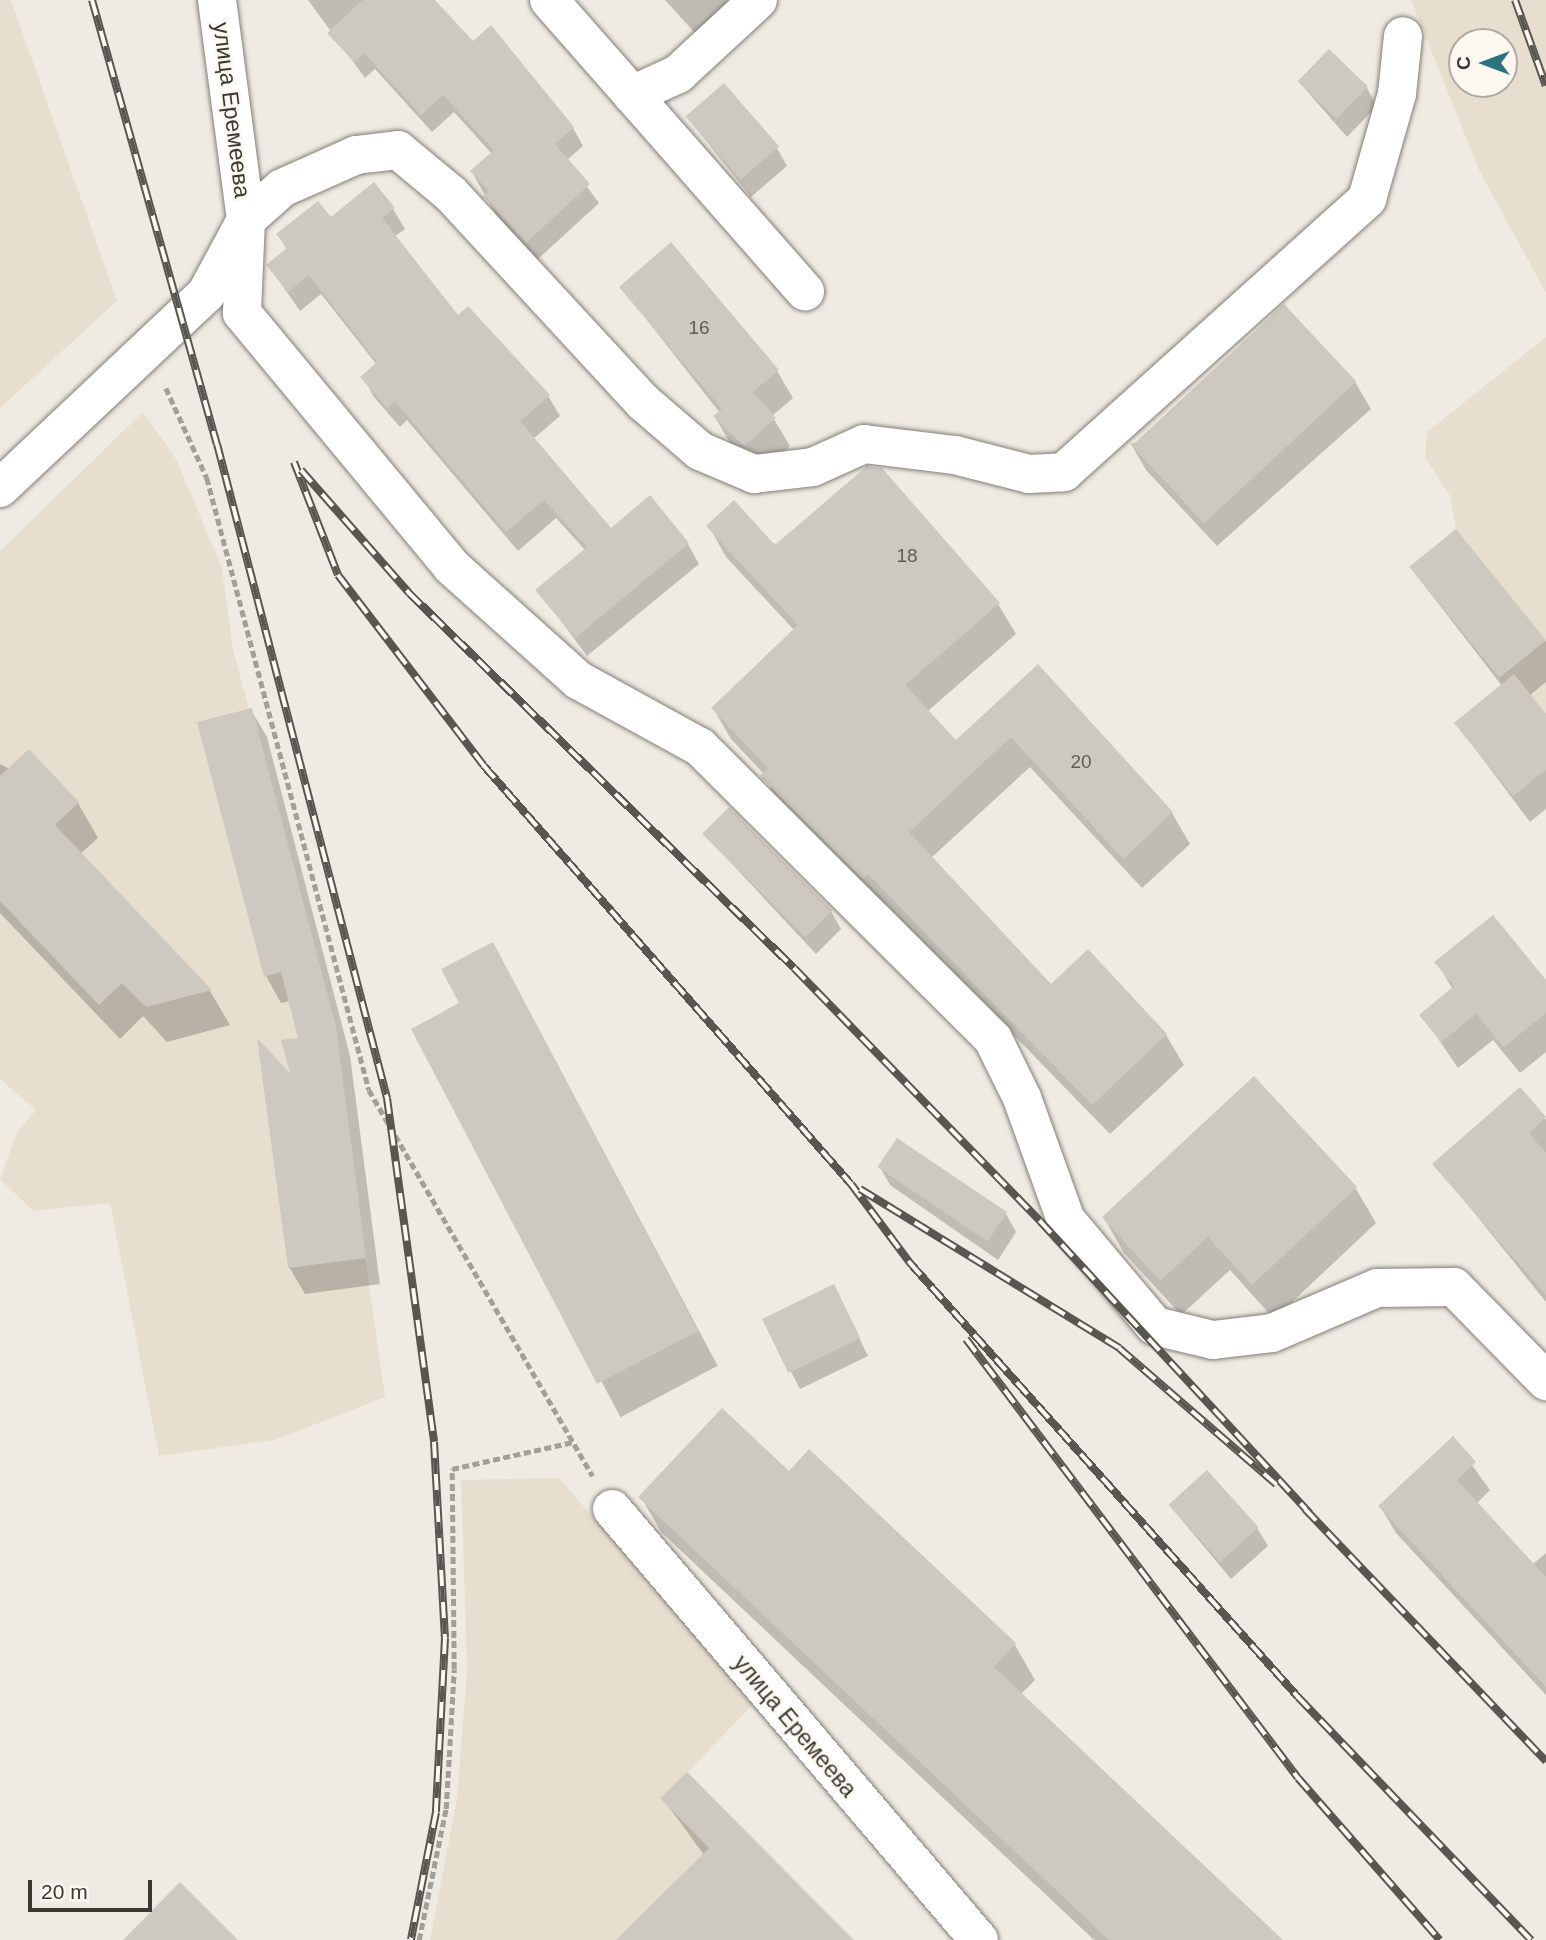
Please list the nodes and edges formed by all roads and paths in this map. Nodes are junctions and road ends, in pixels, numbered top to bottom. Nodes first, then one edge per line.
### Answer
1 (217, 0) edge
2 (549, 0) edge
3 (758, 0) edge
4 (1404, 36) dead end
5 (632, 95) junction
6 (246, 220) junction
7 (805, 291) dead end
8 (148, 349) junction
9 (0, 488) edge
10 (1546, 1381) edge
11 (573, 1441) junction
12 (612, 1509) joint
13 (419, 1940) edge
14 (979, 1940) edge

1 - 6 street, улица Еремеева
2 - 5 street
3 - 5 street
4 - 6 street
5 - 7 street
6 - 8 street
6 - 10 street, улица Еремеева
8 - 9 street
8 - 11 path
11 - 12 path
11 - 13 path
12 - 14 street, улица Еремеева

